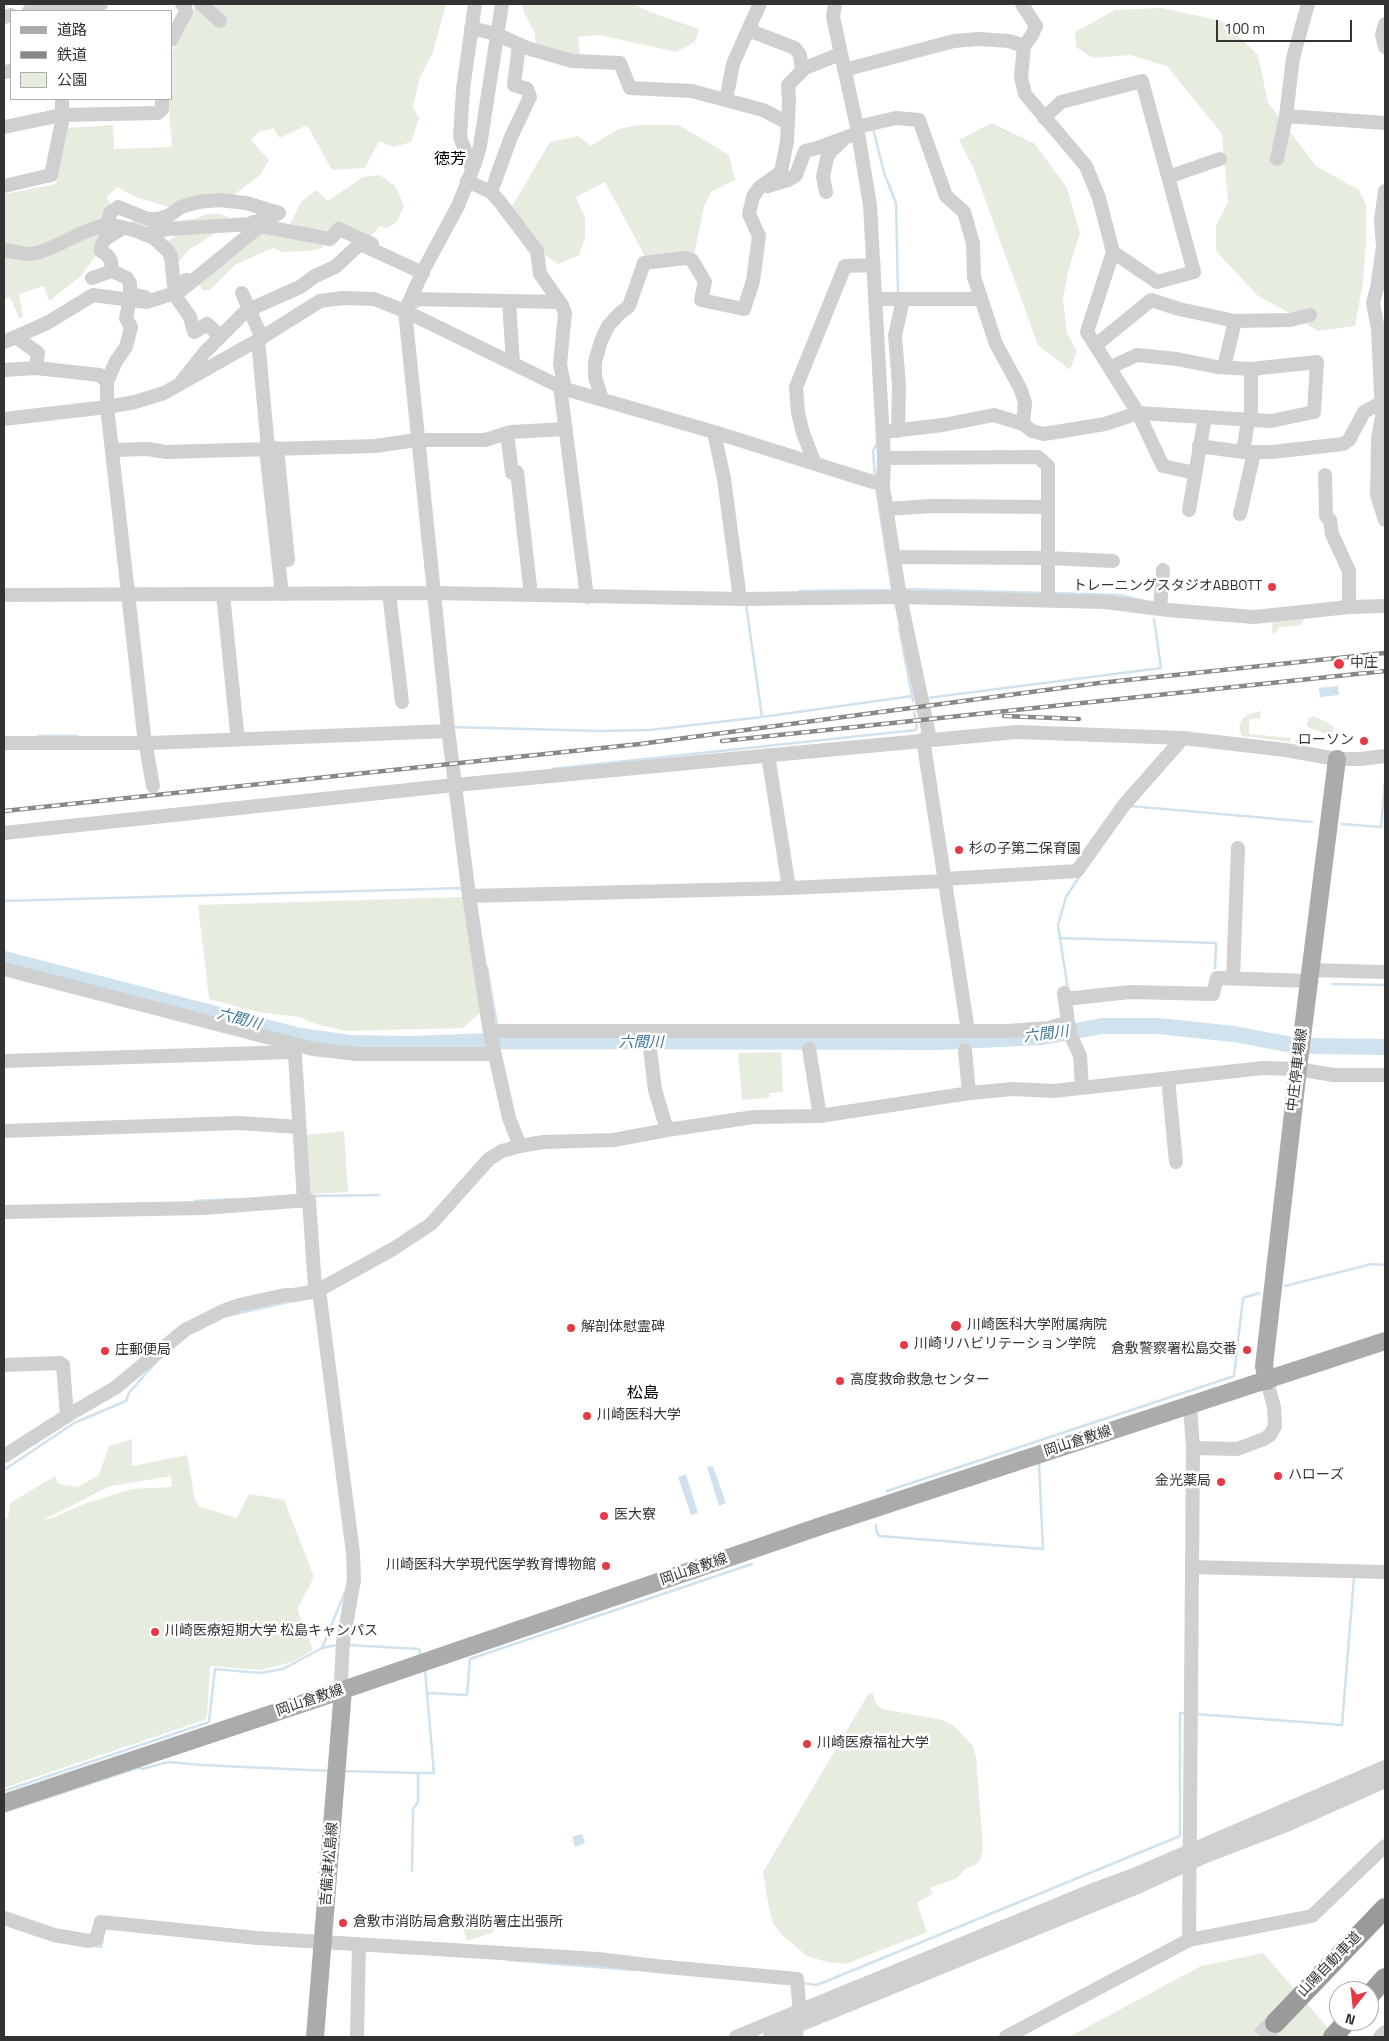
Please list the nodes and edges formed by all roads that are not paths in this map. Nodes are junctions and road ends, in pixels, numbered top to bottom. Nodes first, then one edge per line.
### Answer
1 (101, 4) edge
2 (183, 4) edge
3 (201, 4) edge
4 (475, 4) edge
5 (502, 4) edge
6 (760, 4) edge
7 (835, 4) edge
8 (1022, 4) edge
9 (1308, 4) edge
10 (60, 7) edge
11 (37, 10) edge
12 (220, 22) dead end
13 (1385, 24) edge
14 (471, 28) junction
15 (748, 30) junction
16 (496, 34) junction
17 (172, 38) edge
18 (519, 45) junction
19 (1024, 46) junction
20 (1385, 47) edge
21 (840, 54) junction
22 (844, 70) junction
23 (802, 71) junction
24 (62, 100) edge
25 (162, 100) edge
26 (726, 100) junction
27 (62, 115) junction
28 (1286, 116) junction
29 (1044, 118) junction
30 (788, 124) junction
31 (1385, 124) edge
32 (4, 127) edge
33 (857, 130) junction
34 (844, 139) junction
35 (1276, 158) dead end
36 (1220, 159) dead end
37 (469, 175) junction
38 (1168, 177) junction
39 (4, 186) edge
40 (759, 188) junction
41 (1385, 191) edge
42 (491, 192) junction
43 (826, 192) dead end
44 (108, 224) junction
45 (255, 225) junction
46 (123, 228) junction
47 (148, 235) junction
48 (4, 250) edge
49 (1113, 252) junction
50 (874, 266) junction
51 (112, 271) junction
52 (424, 271) junction
53 (92, 278) dead end
54 (190, 283) junction
55 (242, 293) dead end
56 (174, 294) junction
57 (899, 299) junction
58 (980, 299) junction
59 (130, 300) junction
60 (156, 300) junction
61 (875, 300) junction
62 (509, 301) junction
63 (560, 302) junction
64 (408, 305) junction
65 (250, 309) junction
66 (1310, 314) dead end
67 (1235, 320) junction
68 (220, 336) junction
69 (10, 339) edge
70 (260, 339) junction
71 (1096, 345) junction
72 (513, 363) junction
73 (1111, 367) junction
74 (1224, 367) junction
75 (36, 368) junction
76 (1251, 368) junction
77 (4, 370) edge
78 (107, 382) junction
79 (176, 387) junction
80 (562, 387) junction
81 (602, 399) junction
82 (1382, 402) junction
83 (106, 408) junction
84 (1138, 413) junction
85 (1204, 417) junction
86 (4, 419) edge
87 (1249, 420) junction
88 (1023, 424) junction
89 (566, 429) junction
90 (898, 430) junction
91 (714, 432) junction
92 (883, 432) junction
93 (507, 434) junction
94 (417, 440) junction
95 (1199, 446) junction
96 (271, 448) junction
97 (112, 450) junction
98 (1249, 452) junction
99 (884, 458) junction
100 (815, 464) junction
101 (1195, 473) junction
102 (1325, 475) dead end
103 (878, 482) junction
104 (1048, 508) junction
105 (886, 509) junction
106 (1189, 510) dead end
107 (1240, 514) dead end
108 (1385, 520) edge
109 (893, 557) junction
110 (1048, 558) junction
111 (1113, 561) dead end
112 (1163, 570) dead end
113 (128, 590) junction
114 (286, 590) junction
115 (531, 591) junction
116 (586, 592) junction
117 (389, 593) junction
118 (434, 593) junction
119 (223, 594) junction
120 (896, 594) junction
121 (4, 595) edge
122 (1048, 595) junction
123 (741, 596) junction
124 (1385, 606) edge
125 (1349, 607) junction
126 (1160, 609) junction
127 (402, 702) dead end
128 (448, 728) junction
129 (237, 732) dead end
130 (1183, 738) junction
131 (145, 739) junction
132 (922, 740) junction
133 (4, 742) edge
134 (768, 755) junction
135 (1385, 756) edge
136 (1337, 759) junction
137 (457, 783) junction
138 (153, 786) dead end
139 (4, 832) edge
140 (1238, 848) dead end
141 (943, 880) junction
142 (789, 884) junction
143 (471, 893) junction
144 (4, 969) edge
145 (1385, 972) edge
146 (1309, 976) junction
147 (1233, 978) junction
148 (1070, 1028) junction
149 (494, 1032) junction
150 (965, 1032) junction
151 (295, 1048) junction
152 (650, 1049) dead end
153 (809, 1049) dead end
154 (965, 1050) dead end
155 (494, 1052) junction
156 (4, 1061) edge
157 (1298, 1069) junction
158 (1385, 1075) edge
159 (1168, 1079) junction
160 (1082, 1088) junction
161 (969, 1093) junction
162 (820, 1116) junction
163 (299, 1126) junction
164 (4, 1130) edge
165 (667, 1130) junction
166 (520, 1146) junction
167 (1176, 1162) dead end
168 (303, 1196) junction
169 (4, 1212) edge
170 (317, 1291) junction
171 (1385, 1342) edge
172 (4, 1365) edge
173 (1267, 1381) junction
174 (1190, 1406) junction
175 (70, 1414) junction
176 (1193, 1448) junction
177 (4, 1456) edge
178 (1192, 1566) junction
179 (1385, 1572) edge
180 (343, 1690) junction
181 (1385, 1766) edge
182 (1385, 1781) edge
183 (4, 1803) edge
184 (1385, 1846) edge
185 (1189, 1857) junction
186 (1385, 1908) edge
187 (4, 1918) edge
188 (1188, 1940) junction
189 (323, 1946) junction
190 (359, 1948) junction
191 (798, 2012) junction
192 (1275, 2023) tunnel mouth
193 (796, 2032) edge
194 (1385, 2032) edge
195 (315, 2037) edge
196 (357, 2037) edge
197 (736, 2037) edge
198 (770, 2037) edge
199 (1006, 2037) edge
200 (1380, 2037) edge

1 - 10 street
2 - 17 street
3 - 12 street
4 - 14 street
5 - 16 street
6 - 15 street
7 - 21 street
8 - 19 street
9 - 28 street
10 - 11 street
13 - 20 street
14 - 16 street
14 - 37 street
15 - 23 street
15 - 26 street
16 - 18 street
16 - 37 street
18 - 26 street
18 - 42 street
19 - 22 street
19 - 29 street
21 - 22 street
21 - 23 street
22 - 33 street
23 - 30 street
24 - 27 street
25 - 27 street
26 - 30 street
27 - 32 street
27 - 39 street
28 - 31 street
28 - 35 street
29 - 38 street
29 - 49 street
30 - 40 street
33 - 34 street
33 - 50 street
33 - 58 street
34 - 40 street
34 - 43 street
36 - 38 street
37 - 42 street
37 - 52 street
38 - 49 street
40 - 81 street
41 - 82 street
42 - 63 street
44 - 45 street
44 - 46 street
44 - 48 street
45 - 47 street
45 - 52 street
45 - 54 street
46 - 47 street
46 - 51 street
47 - 54 street
49 - 71 street
50 - 61 street
50 - 100 street
51 - 53 street
51 - 60 street
52 - 64 street
52 - 65 street
54 - 56 street
55 - 65 street
56 - 60 street
56 - 68 street
57 - 58 street
57 - 61 street
57 - 90 street
58 - 88 street
59 - 60 street
59 - 69 street
59 - 78 street
61 - 92 street
62 - 63 street
62 - 64 street
62 - 72 street
63 - 80 street
64 - 70 street
64 - 72 street
64 - 94 street
65 - 68 street
65 - 70 street
66 - 67 street
67 - 71 street
67 - 74 street
68 - 79 street
69 - 75 street
70 - 79 street
70 - 96 street
71 - 73 street
72 - 80 street
73 - 74 street
73 - 84 street
74 - 76 street
75 - 77 street
75 - 78 street
76 - 87 street
76 - 87 street
78 - 83 street
79 - 83 street
80 - 81 street
80 - 89 street
81 - 91 street
82 - 98 street
82 - 108 street
83 - 86 street
83 - 97 street
84 - 85 street
84 - 88 street
84 - 101 street
85 - 87 street
85 - 95 street
87 - 98 street
88 - 90 street
89 - 93 street
89 - 116 street
90 - 92 street
91 - 100 street
91 - 123 street
92 - 99 street
93 - 94 street
93 - 115 street
94 - 96 street
94 - 118 street
95 - 98 street
95 - 101 street
96 - 97 street
96 - 114 street
97 - 113 street
98 - 107 street
99 - 103 street
99 - 104 street
100 - 103 street
101 - 106 street
102 - 125 street
103 - 105 street
104 - 105 street
104 - 110 street
105 - 109 street
109 - 110 street
109 - 120 street
110 - 111 street
110 - 122 street
112 - 126 street
113 - 119 street
113 - 121 street
113 - 131 street
114 - 117 street
114 - 119 street
115 - 116 street
115 - 118 street
116 - 123 street
117 - 118 street
117 - 127 street
118 - 128 street
119 - 129 street
120 - 122 street
120 - 123 street
120 - 132 street
122 - 126 street
124 - 125 street
125 - 126 street
128 - 131 street
128 - 137 street
130 - 132 street
130 - 136 street
130 - 141 street
131 - 133 street
131 - 138 street
132 - 134 street
132 - 141 street
134 - 137 street
134 - 142 street
135 - 136 street
136 - 146 main road, 中庄停車場線
137 - 139 street
137 - 143 street
140 - 147 street
141 - 142 street
141 - 150 street
142 - 143 street
143 - 149 street
144 - 151 street
145 - 146 street
146 - 147 street
146 - 157 main road, 中庄停車場線
147 - 148 street
148 - 150 street
148 - 160 street
149 - 150 street
149 - 155 street
151 - 155 street
151 - 156 street
151 - 163 street
152 - 165 street
153 - 162 street
154 - 161 street
155 - 166 street
157 - 158 street
157 - 159 street
157 - 173 main road, 中庄停車場線
159 - 160 street
159 - 167 street
160 - 161 street
161 - 162 street
162 - 165 street
163 - 164 street
163 - 168 street
165 - 166 street
166 - 170 street
168 - 169 street
168 - 170 street
170 - 175 street
170 - 180 street
171 - 173 main road, 岡山倉敷線
172 - 175 street
173 - 174 main road, 岡山倉敷線
173 - 176 street
174 - 176 street
174 - 180 main road, 岡山倉敷線
175 - 177 street
176 - 178 street
178 - 179 street
178 - 185 street
180 - 183 main road, 岡山倉敷線
180 - 189 main road, 吉備津松島線
181 - 185 street
182 - 185 street
184 - 188 street
185 - 188 street
185 - 191 street
185 - 193 street
186 - 192 highway, 山陽自動車道
187 - 189 street
188 - 199 street
189 - 190 street
189 - 195 main road, 吉備津松島線
190 - 191 street
190 - 196 street
191 - 193 street
191 - 197 street
193 - 198 street
194 - 200 street

